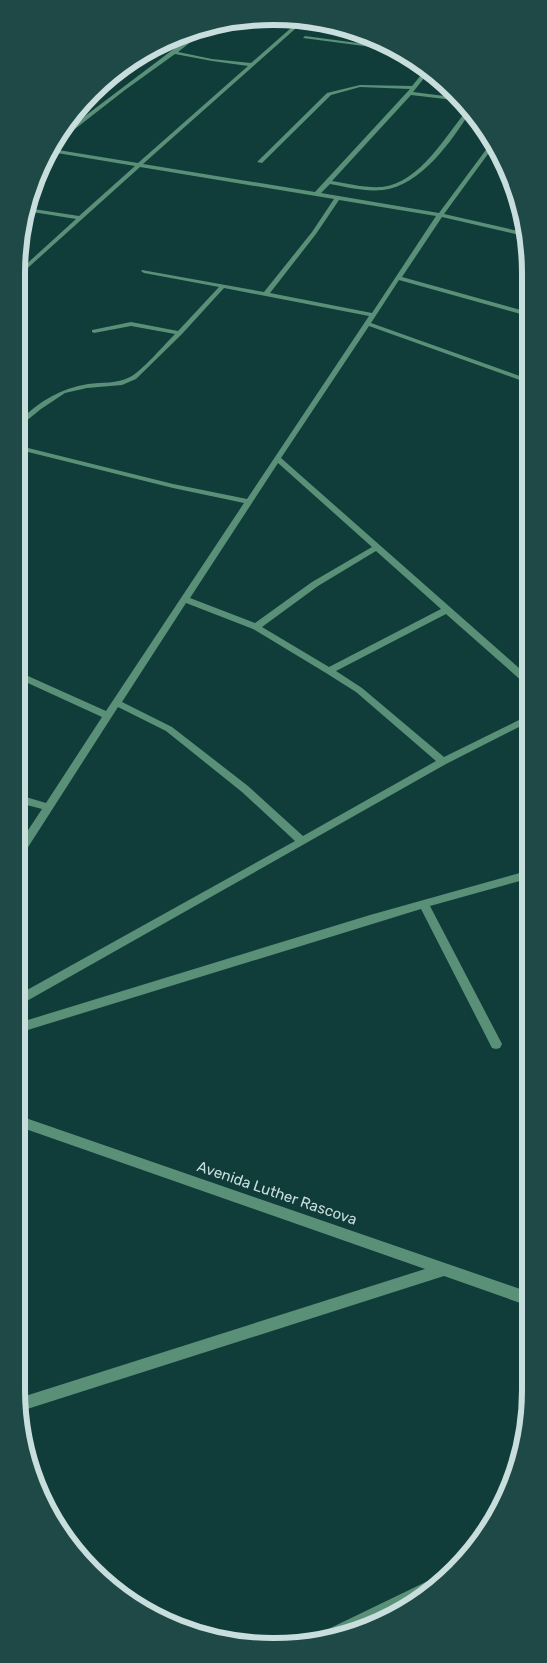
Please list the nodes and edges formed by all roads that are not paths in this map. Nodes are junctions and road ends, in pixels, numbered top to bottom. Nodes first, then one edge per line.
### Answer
1 (296, 26) edge
2 (305, 37) dead end
3 (192, 39) edge
4 (374, 46) edge
5 (173, 52) junction
6 (252, 65) junction
7 (424, 75) edge
8 (411, 91) junction
9 (449, 98) edge
10 (466, 116) edge
11 (70, 130) edge
12 (489, 149) edge
13 (57, 151) edge
14 (487, 152) junction
15 (491, 153) edge
16 (260, 162) dead end
17 (140, 164) junction
18 (330, 182) junction
19 (317, 194) junction
20 (337, 198) junction
21 (33, 211) edge
22 (440, 215) junction
23 (80, 218) junction
24 (519, 233) edge
25 (25, 268) edge
26 (144, 271) dead end
27 (398, 278) junction
28 (223, 286) junction
29 (266, 294) junction
30 (522, 312) edge
31 (374, 314) junction
32 (368, 324) junction
33 (94, 331) dead end
34 (180, 333) junction
35 (522, 379) edge
36 (25, 419) edge
37 (25, 449) edge
38 (278, 459) junction
39 (250, 502) junction
40 (377, 547) junction
41 (185, 599) junction
42 (447, 610) junction
43 (256, 628) junction
44 (329, 671) junction
45 (522, 676) edge
46 (25, 678) edge
47 (117, 703) junction
48 (108, 716) junction
49 (522, 722) edge
50 (443, 762) junction
51 (25, 801) edge
52 (49, 807) junction
53 (25, 842) edge
54 (302, 842) junction
55 (522, 876) edge
56 (424, 904) junction
57 (25, 997) edge
58 (25, 1026) edge
59 (496, 1044) dead end
60 (25, 1123) edge
61 (446, 1269) junction
62 (522, 1297) edge
63 (26, 1404) edge
64 (409, 1598) edge
65 (351, 1626) edge

1 - 6 street
2 - 4 street
3 - 5 street
5 - 6 street
5 - 11 street
6 - 17 street
7 - 8 street
8 - 9 street
8 - 16 street
8 - 18 street
10 - 18 street
12 - 14 street
13 - 17 street
14 - 15 street
14 - 22 street
17 - 19 street
17 - 23 street
18 - 19 street
19 - 20 street
20 - 22 street
20 - 29 street
21 - 23 street
22 - 24 street
22 - 27 street
23 - 25 street
26 - 28 street
27 - 30 street
27 - 31 street
28 - 29 street
28 - 34 street
29 - 31 street
31 - 32 street
32 - 35 street
32 - 38 street
33 - 34 street
34 - 36 street
37 - 39 street
38 - 39 street
38 - 40 street
39 - 41 street
40 - 42 street
40 - 43 street
41 - 43 street
41 - 47 street
42 - 44 street
42 - 45 street
43 - 44 street
44 - 50 street
46 - 48 street
47 - 48 street
47 - 54 street
48 - 52 street
49 - 50 street
50 - 54 street
51 - 52 street
52 - 53 street
54 - 57 street
55 - 56 street
56 - 58 street
56 - 59 street
60 - 61 street, Avenida Luther Rascova
61 - 62 street, Avenida Luther Rascova
61 - 63 street
64 - 65 street

